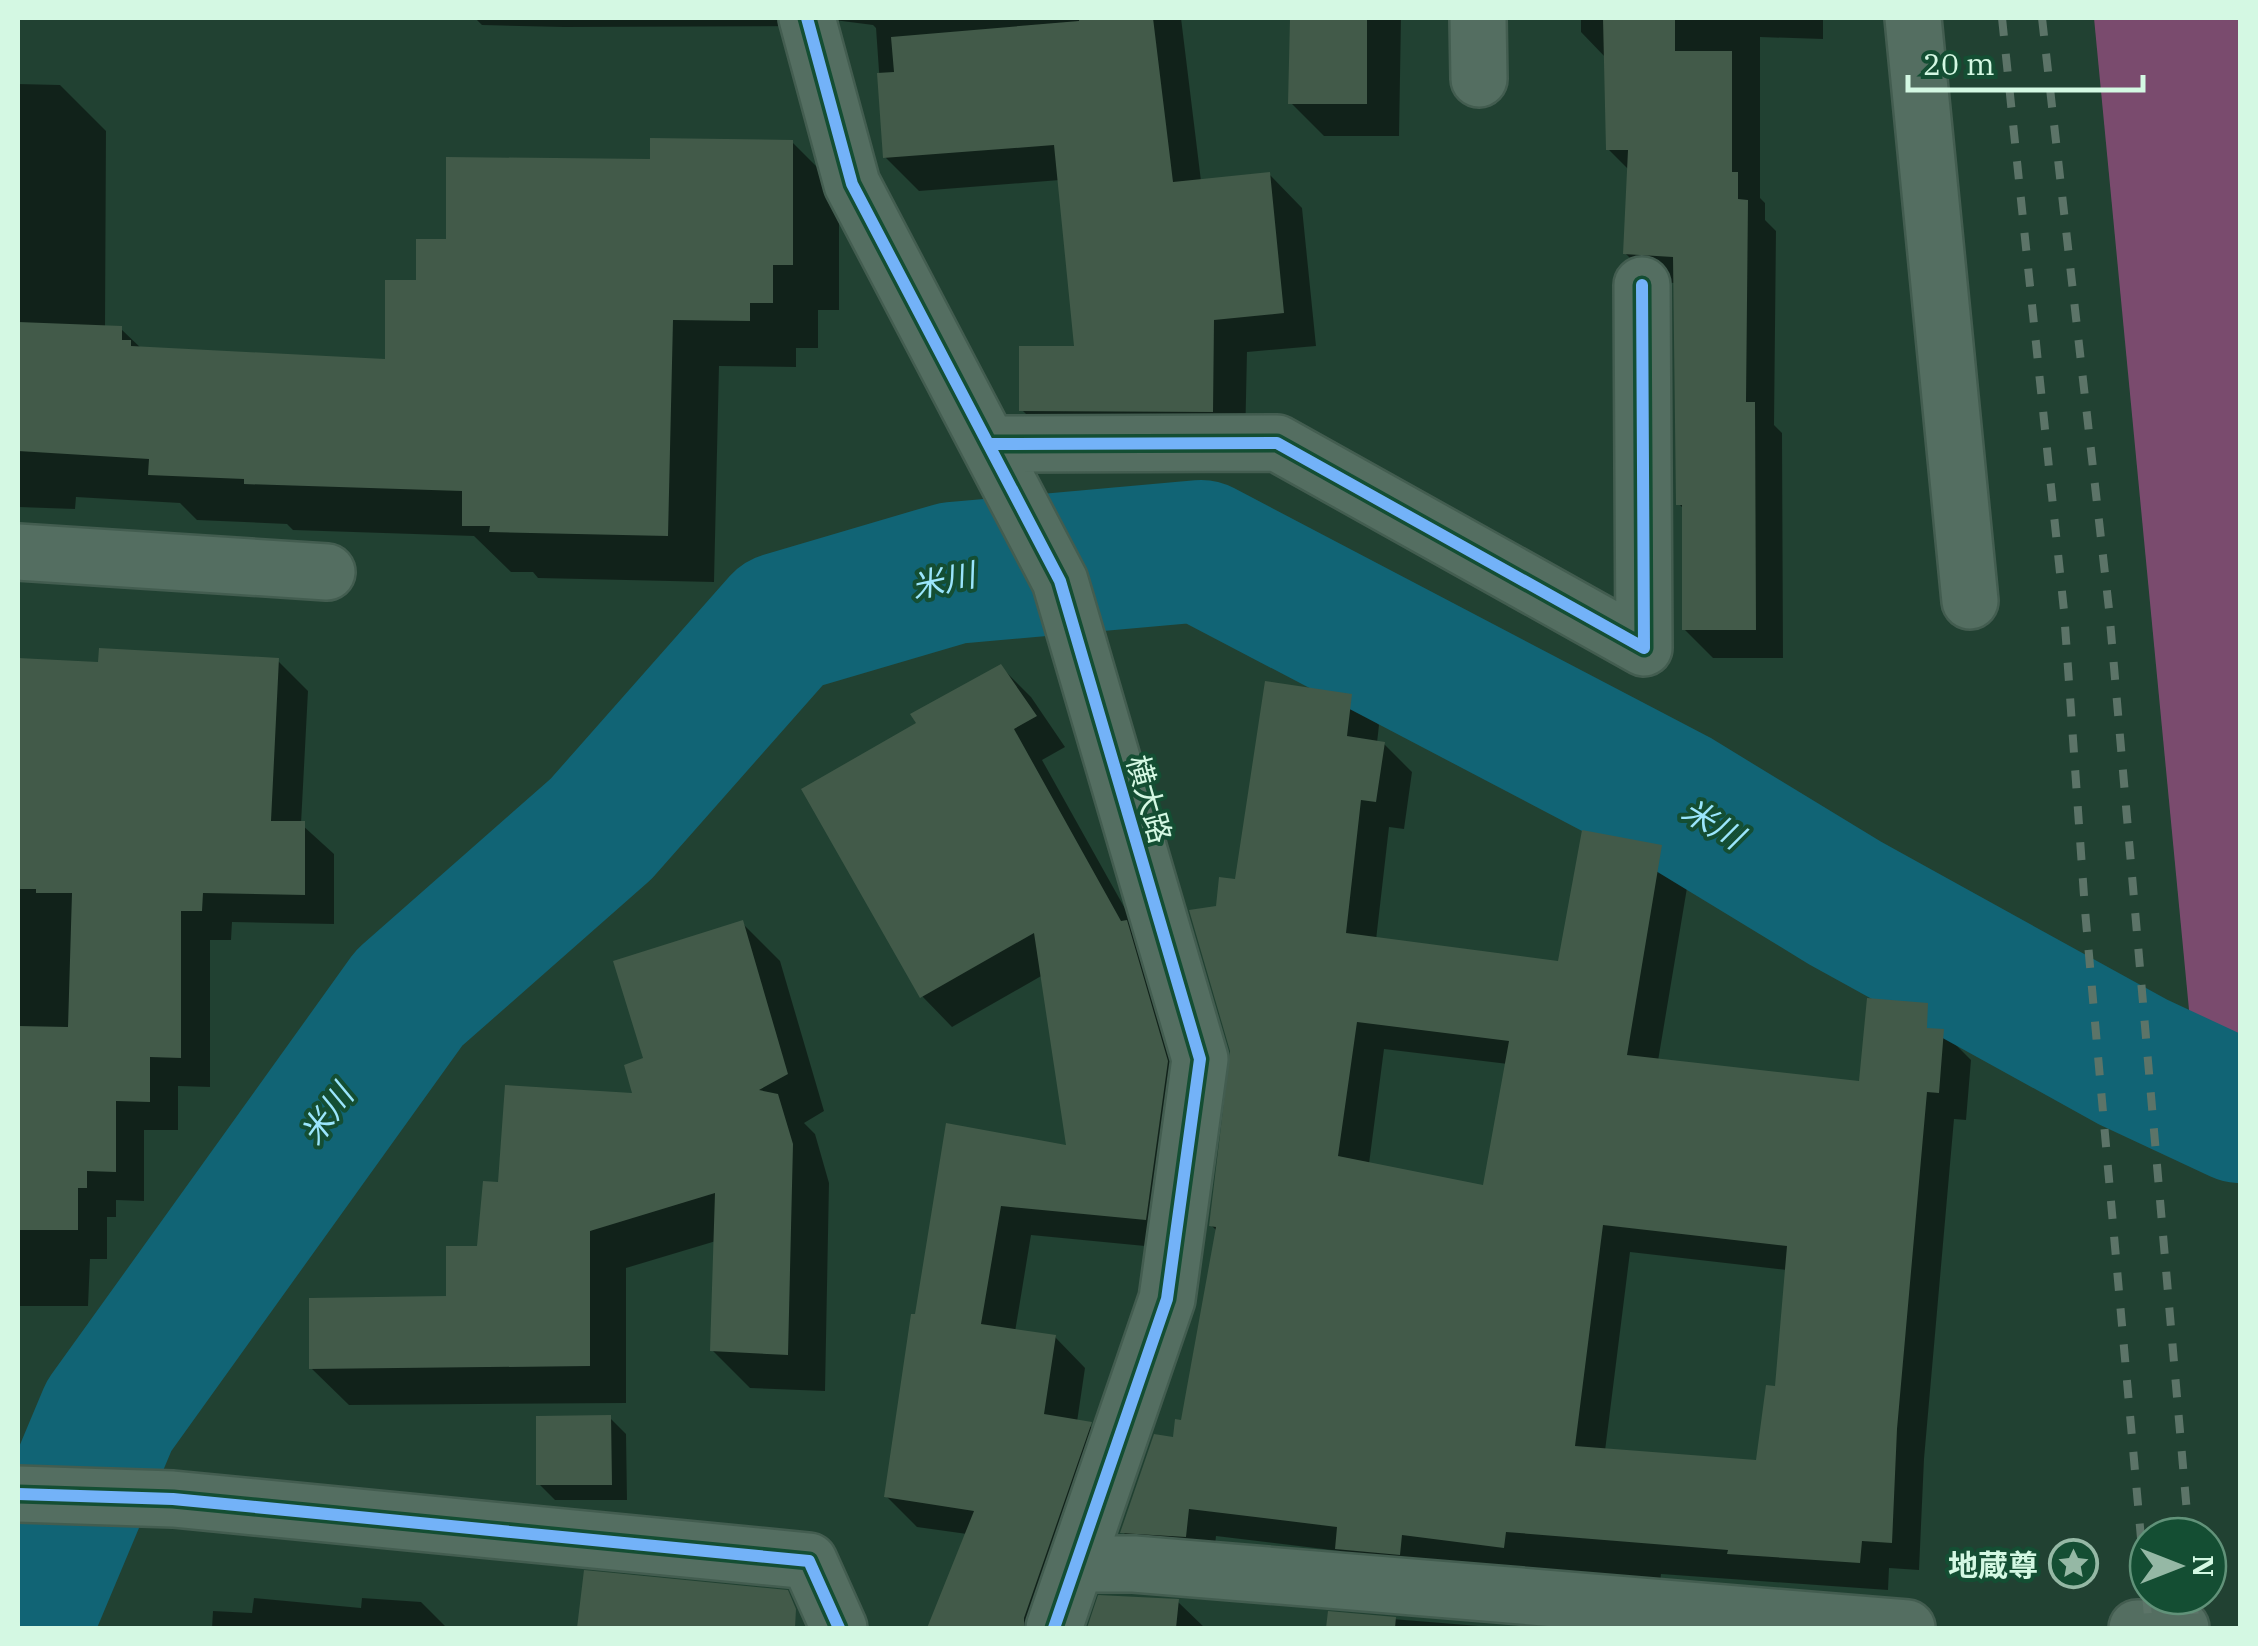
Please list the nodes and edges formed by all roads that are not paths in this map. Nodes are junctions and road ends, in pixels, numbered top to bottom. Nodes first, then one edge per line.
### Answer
1 (807, 18) edge
2 (1478, 18) edge
3 (1913, 18) edge
4 (1479, 79) dead end
5 (1642, 285) dead end
6 (996, 458) junction
7 (18, 552) edge
8 (327, 572) dead end
9 (1970, 601) dead end
10 (18, 1494) edge
11 (1076, 1564) junction
12 (839, 1628) edge
13 (1054, 1628) edge
14 (1907, 1628) edge
15 (2138, 1628) edge
16 (2181, 1628) edge

1 - 6 street, 横大路
2 - 4 street
3 - 9 street
5 - 6 street
6 - 11 street, 横大路
7 - 8 street
10 - 12 street
11 - 13 street, 横大路
11 - 14 street
15 - 16 street

